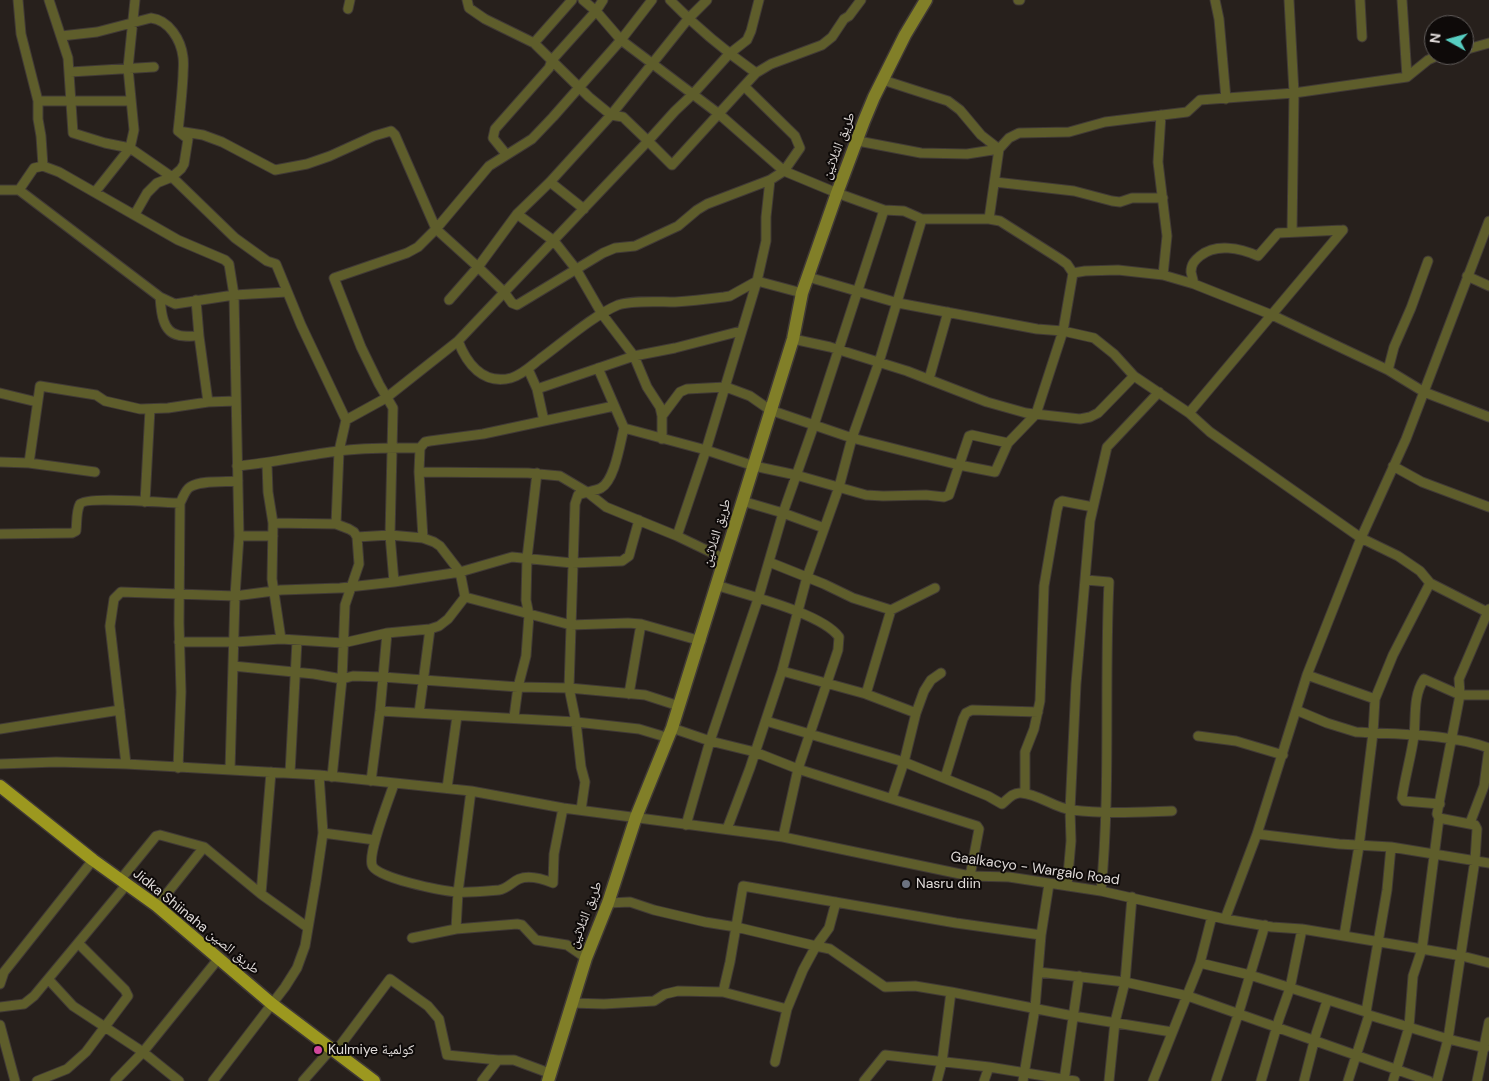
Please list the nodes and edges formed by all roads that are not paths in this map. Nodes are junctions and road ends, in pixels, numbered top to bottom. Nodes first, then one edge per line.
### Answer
1 (18, 0) edge
2 (49, 0) edge
3 (135, 0) edge
4 (467, 0) edge
5 (572, 0) edge
6 (583, 0) edge
7 (603, 0) edge
8 (652, 0) edge
9 (670, 0) edge
10 (707, 0) edge
11 (759, 0) edge
12 (862, 0) edge
13 (926, 0) edge
14 (1215, 0) edge
15 (1289, 0) edge
16 (1360, 0) edge
17 (1402, 0) edge
18 (596, 11) junction
19 (688, 19) junction
20 (133, 23) junction
21 (61, 36) junction
22 (1362, 36) dead end
23 (621, 40) junction
24 (534, 43) junction
25 (1489, 43) edge
26 (1474, 47) edge
27 (729, 54) junction
28 (552, 60) junction
29 (1424, 63) edge
30 (653, 65) junction
31 (154, 67) dead end
32 (128, 68) junction
33 (70, 72) junction
34 (756, 73) junction
35 (1407, 77) junction
36 (883, 80) junction
37 (744, 86) junction
38 (580, 88) junction
39 (1294, 92) junction
40 (693, 94) junction
41 (1226, 99) junction
42 (38, 101) junction
43 (131, 101) junction
44 (71, 102) junction
45 (720, 114) junction
46 (1162, 115) junction
47 (611, 116) junction
48 (178, 131) junction
49 (648, 141) junction
50 (858, 141) junction
51 (130, 148) junction
52 (999, 149) junction
53 (506, 154) junction
54 (42, 166) junction
55 (784, 171) junction
56 (172, 177) junction
57 (770, 180) junction
58 (550, 182) junction
59 (995, 182) junction
60 (0, 190) edge
61 (19, 190) junction
62 (95, 192) junction
63 (837, 193) junction
64 (1162, 198) junction
65 (584, 209) junction
66 (884, 210) junction
67 (135, 214) junction
68 (517, 214) junction
69 (922, 219) junction
70 (989, 219) junction
71 (1489, 221) edge
72 (436, 229) junction
73 (1292, 232) junction
74 (554, 241) junction
75 (1428, 261) dead end
76 (478, 267) junction
77 (576, 269) junction
78 (1073, 273) junction
79 (1163, 275) junction
80 (1467, 276) junction
81 (808, 277) junction
82 (757, 281) junction
83 (1194, 284) junction
84 (1489, 286) edge
85 (858, 291) junction
86 (287, 292) junction
87 (504, 292) junction
88 (802, 293) junction
89 (234, 295) junction
90 (160, 297) junction
91 (196, 300) junction
92 (449, 300) dead end
93 (898, 303) junction
94 (948, 312) junction
95 (602, 314) junction
96 (1272, 315) junction
97 (741, 331) junction
98 (1063, 331) junction
99 (199, 336) junction
100 (793, 339) junction
101 (458, 341) junction
102 (839, 350) junction
103 (634, 356) junction
104 (879, 362) junction
105 (598, 368) junction
106 (528, 369) junction
107 (1388, 370) junction
108 (1134, 376) junction
109 (929, 379) junction
110 (726, 387) junction
111 (537, 389) junction
112 (1159, 392) junction
113 (1424, 392) junction
114 (0, 393) edge
115 (386, 398) junction
116 (236, 401) junction
117 (37, 402) junction
118 (208, 402) junction
119 (614, 406) junction
120 (150, 409) junction
121 (770, 410) junction
122 (1189, 413) junction
123 (1036, 414) junction
124 (662, 416) junction
125 (1489, 417) edge
126 (346, 420) junction
127 (544, 421) junction
128 (814, 425) junction
129 (624, 428) junction
130 (852, 438) junction
131 (662, 439) junction
132 (1008, 444) junction
133 (391, 447) junction
134 (420, 448) junction
135 (706, 450) junction
136 (339, 451) junction
137 (0, 462) edge
138 (29, 463) junction
139 (267, 464) junction
140 (959, 465) junction
141 (237, 466) junction
142 (754, 466) junction
143 (1393, 466) junction
144 (96, 472) dead end
145 (419, 472) junction
146 (537, 474) junction
147 (796, 475) junction
148 (238, 481) junction
149 (839, 487) junction
150 (587, 492) junction
151 (145, 502) junction
152 (742, 502) junction
153 (180, 504) junction
154 (1489, 506) edge
155 (1093, 507) junction
156 (783, 513) junction
157 (639, 520) junction
158 (273, 523) junction
159 (336, 524) junction
160 (824, 528) junction
161 (0, 534) edge
162 (239, 536) junction
163 (273, 536) junction
164 (390, 536) junction
165 (676, 536) junction
166 (357, 537) junction
167 (423, 538) junction
168 (1361, 538) junction
169 (528, 558) junction
170 (725, 559) junction
171 (769, 562) junction
172 (572, 563) junction
173 (460, 572) junction
174 (807, 577) junction
175 (1086, 580) junction
176 (394, 582) junction
177 (1430, 584) junction
178 (716, 585) junction
179 (352, 586) junction
180 (936, 588) dead end
181 (273, 591) junction
182 (179, 595) junction
183 (235, 596) junction
184 (464, 597) junction
185 (758, 599) junction
186 (891, 610) junction
187 (1489, 611) edge
188 (799, 612) junction
189 (530, 615) junction
190 (642, 624) junction
191 (572, 626) junction
192 (430, 629) junction
193 (387, 633) junction
194 (281, 639) junction
195 (701, 640) junction
196 (296, 641) junction
197 (179, 642) junction
198 (235, 642) junction
199 (342, 643) junction
200 (234, 666) junction
201 (782, 671) junction
202 (296, 672) junction
203 (941, 673) dead end
204 (1307, 675) junction
205 (383, 677) junction
206 (342, 679) junction
207 (423, 680) junction
208 (826, 684) junction
209 (518, 687) junction
210 (568, 688) junction
211 (629, 694) junction
212 (866, 694) junction
213 (1460, 695) junction
214 (1489, 695) edge
215 (1375, 699) junction
216 (679, 706) junction
217 (120, 710) junction
218 (1296, 710) junction
219 (380, 711) junction
220 (1038, 712) junction
221 (419, 713) junction
222 (916, 713) junction
223 (457, 716) junction
224 (514, 717) junction
225 (766, 721) junction
226 (576, 722) junction
227 (0, 729) edge
228 (671, 733) junction
229 (1373, 733) junction
230 (808, 735) junction
231 (1414, 735) junction
232 (1198, 736) dead end
233 (1452, 739) junction
234 (710, 741) junction
235 (1489, 748) edge
236 (755, 752) junction
237 (1283, 755) junction
238 (904, 762) junction
239 (1488, 762) edge
240 (0, 764) edge
241 (126, 764) junction
242 (178, 768) junction
243 (798, 769) junction
244 (230, 770) junction
245 (271, 772) junction
246 (290, 774) junction
247 (319, 775) junction
248 (332, 777) junction
249 (945, 778) junction
250 (371, 781) junction
251 (394, 784) junction
252 (0, 786) edge
253 (1487, 787) edge
254 (447, 788) junction
255 (471, 792) junction
256 (1025, 793) junction
257 (892, 798) junction
258 (1440, 804) junction
259 (563, 808) junction
260 (581, 810) junction
261 (1070, 810) junction
262 (1172, 811) dead end
263 (1106, 813) junction
264 (636, 817) junction
265 (1439, 818) junction
266 (1470, 823) junction
267 (686, 825) junction
268 (727, 829) junction
269 (323, 833) junction
270 (1257, 834) junction
271 (783, 837) junction
272 (375, 840) junction
273 (1359, 846) junction
274 (204, 847) junction
275 (1391, 847) junction
276 (1435, 854) junction
277 (92, 860) junction
278 (1475, 860) junction
279 (1489, 863) edge
280 (970, 876) junction
281 (124, 882) junction
282 (1049, 884) junction
283 (1067, 886) junction
284 (1100, 891) junction
285 (458, 892) junction
286 (261, 894) junction
287 (1132, 897) junction
288 (836, 902) junction
289 (608, 903) junction
290 (157, 906) junction
291 (1212, 916) junction
292 (1225, 919) junction
293 (1264, 925) junction
294 (307, 927) junction
295 (736, 927) junction
296 (456, 929) junction
297 (1302, 929) junction
298 (1041, 935) junction
299 (1344, 936) junction
300 (412, 938) dead end
301 (1377, 942) junction
302 (79, 944) junction
303 (816, 946) junction
304 (1422, 949) junction
305 (1462, 956) junction
306 (219, 958) junction
307 (586, 958) junction
308 (1200, 963) junction
309 (1489, 963) edge
310 (1038, 972) junction
311 (1250, 975) junction
312 (1079, 976) junction
313 (49, 980) junction
314 (1125, 982) junction
315 (0, 984) edge
316 (1290, 988) junction
317 (723, 992) junction
318 (951, 992) junction
319 (1188, 996) junction
320 (1328, 1001) junction
321 (571, 1003) junction
322 (272, 1004) junction
323 (0, 1007) edge
324 (1035, 1008) junction
325 (787, 1009) junction
326 (1368, 1014) junction
327 (1238, 1015) junction
328 (1073, 1016) junction
329 (1114, 1022) junction
330 (1489, 1022) edge
331 (0, 1025) edge
332 (105, 1027) junction
333 (1409, 1027) junction
334 (1276, 1028) junction
335 (1172, 1032) junction
336 (1448, 1039) junction
337 (1314, 1040) junction
338 (1485, 1048) junction
339 (334, 1050) junction
340 (143, 1052) junction
341 (1356, 1054) junction
342 (498, 1060) junction
343 (775, 1062) dead end
344 (942, 1062) junction
345 (988, 1067) junction
346 (1396, 1069) junction
347 (548, 1077) edge
348 (1024, 1077) edge
349 (1064, 1080) edge
350 (15, 1081) edge
351 (37, 1081) edge
352 (116, 1081) edge
353 (179, 1081) edge
354 (213, 1081) edge
355 (303, 1081) edge
356 (374, 1081) edge
357 (482, 1081) edge
358 (864, 1081) edge
359 (937, 1081) edge
360 (984, 1081) edge
361 (1075, 1081) edge
362 (1109, 1081) edge
363 (1153, 1081) edge
364 (1216, 1081) edge
365 (1261, 1081) edge
366 (1304, 1081) edge
367 (1348, 1081) edge
368 (1392, 1081) edge
369 (1429, 1081) edge
370 (1437, 1081) edge
371 (1477, 1081) edge

1 - 42 street
2 - 21 street
3 - 20 street
4 - 24 street
5 - 24 street
6 - 18 street
7 - 18 street
8 - 23 street
9 - 19 street
10 - 19 street
11 - 27 street
12 - 34 street
13 - 36 main road, طريق الثلاثين
14 - 41 street
15 - 39 street
16 - 22 street
17 - 35 street
18 - 23 street
18 - 28 street
19 - 27 street
19 - 30 street
20 - 21 street
20 - 32 street
20 - 48 street
21 - 33 street
23 - 30 street
23 - 38 street
24 - 28 street
25 - 26 street
27 - 34 street
27 - 40 street
28 - 38 street
28 - 53 street
29 - 35 street
30 - 40 street
30 - 47 street
31 - 32 street
32 - 33 street
32 - 43 street
33 - 44 street
34 - 37 street
35 - 39 street
36 - 50 main road, طريق الثلاثين
36 - 52 street
37 - 45 street
37 - 55 street
38 - 47 street
38 - 53 street
39 - 41 street
39 - 73 street
40 - 45 street
40 - 49 street
41 - 46 street
42 - 44 street
42 - 54 street
43 - 44 street
43 - 51 street
44 - 51 street
45 - 49 street
45 - 55 street
46 - 52 street
46 - 64 street
47 - 49 street
47 - 58 street
48 - 56 street
48 - 72 street
49 - 65 street
50 - 52 street
50 - 63 main road, طريق الثلاثين
51 - 56 street
51 - 62 street
52 - 59 street
53 - 72 street
54 - 61 street
54 - 62 street
55 - 57 street
55 - 63 street
56 - 67 street
56 - 86 street
57 - 77 street
57 - 82 street
58 - 65 street
58 - 68 street
59 - 64 street
59 - 70 street
60 - 61 street
61 - 90 street
62 - 67 street
63 - 66 street
63 - 81 main road, طريق الثلاثين
64 - 79 street
65 - 74 street
66 - 69 street
66 - 85 street
67 - 89 street
68 - 74 street
68 - 76 street
69 - 70 street
69 - 93 street
70 - 78 street
71 - 80 street
72 - 76 street
72 - 115 street
73 - 83 street
73 - 96 street
74 - 77 street
74 - 87 street
75 - 107 street
76 - 87 street
76 - 92 street
77 - 87 street
77 - 95 street
78 - 79 street
78 - 98 street
79 - 83 street
80 - 84 street
80 - 113 street
81 - 85 street
81 - 88 main road, طريق الثلاثين
82 - 88 street
82 - 95 street
82 - 97 street
83 - 96 street
85 - 93 street
85 - 102 street
86 - 89 street
86 - 126 street
87 - 101 street
88 - 100 main road, طريق الثلاثين
89 - 91 street
89 - 116 street
90 - 91 street
90 - 99 street
91 - 99 street
93 - 94 street
93 - 104 street
94 - 98 street
94 - 109 street
95 - 103 street
95 - 106 street
96 - 107 street
96 - 122 street
97 - 103 street
97 - 110 street
98 - 108 street
98 - 123 street
99 - 118 street
100 - 102 street
100 - 121 main road, طريق الثلاثين
101 - 106 street
101 - 115 street
102 - 104 street
102 - 128 street
103 - 105 street
103 - 124 street
104 - 109 street
104 - 130 street
105 - 111 street
105 - 119 street
106 - 111 street
107 - 113 street
108 - 112 street
108 - 123 street
109 - 123 street
110 - 121 street
110 - 124 street
110 - 135 street
111 - 127 street
112 - 122 street
112 - 155 street
113 - 125 street
113 - 143 street
114 - 117 street
115 - 126 street
115 - 133 street
116 - 118 street
116 - 141 street
117 - 120 street
117 - 138 street
118 - 120 street
119 - 127 street
119 - 129 street
120 - 151 street
121 - 128 street
121 - 142 main road, طريق الثلاثين
122 - 168 street
123 - 132 street
124 - 131 street
126 - 136 street
127 - 134 street
128 - 130 street
128 - 147 street
129 - 131 street
129 - 150 street
130 - 140 street
130 - 149 street
131 - 135 street
132 - 140 street
132 - 140 street
133 - 134 street
133 - 136 street
133 - 164 street
134 - 145 street
135 - 142 street
135 - 165 street
136 - 139 street
136 - 159 street
137 - 138 street
138 - 144 street
139 - 141 street
139 - 158 street
140 - 149 street
141 - 148 street
142 - 147 street
142 - 152 main road, طريق الثلاثين
143 - 154 street
143 - 168 street
145 - 146 street
145 - 167 street
146 - 150 street
146 - 169 street
147 - 149 street
147 - 156 street
148 - 153 street
148 - 162 street
149 - 160 street
150 - 157 street
150 - 172 street
151 - 153 street
151 - 161 street
152 - 156 street
152 - 170 main road, طريق الثلاثين
153 - 182 street
155 - 175 street
155 - 220 street
156 - 160 street
156 - 171 street
157 - 165 street
157 - 172 street
158 - 159 street
158 - 163 street
159 - 166 street
160 - 174 street
162 - 163 street
162 - 183 street
163 - 181 street
164 - 166 street
164 - 167 street
164 - 176 street
165 - 170 street
166 - 179 street
167 - 173 street
168 - 177 street
168 - 204 street
169 - 172 street
169 - 173 street
169 - 189 street
170 - 178 main road, طريق الثلاثين
171 - 174 street
171 - 185 street
172 - 191 street
173 - 176 street
173 - 184 street
174 - 186 street
174 - 188 street
175 - 261 street
175 - 263 street
176 - 179 street
177 - 187 street
177 - 215 street
178 - 185 street
178 - 195 main road, طريق الثلاثين
179 - 181 street
179 - 199 street
180 - 186 street
181 - 183 street
181 - 194 street
182 - 183 street
182 - 197 street
182 - 217 street
183 - 198 street
184 - 189 street
184 - 192 street
185 - 188 street
185 - 234 street
186 - 212 street
187 - 213 street
188 - 201 street
188 - 208 street
189 - 191 street
189 - 209 street
190 - 191 street
190 - 195 street
190 - 211 street
191 - 210 street
192 - 193 street
192 - 207 street
193 - 199 street
193 - 205 street
194 - 196 street
194 - 198 street
195 - 216 main road, طريق الثلاثين
196 - 199 street
196 - 202 street
197 - 198 street
197 - 242 street
198 - 200 street
199 - 206 street
200 - 202 street
200 - 244 street
201 - 208 street
201 - 225 street
202 - 206 street
202 - 246 street
203 - 222 street
204 - 215 street
204 - 218 street
205 - 206 street
205 - 207 street
205 - 219 street
206 - 248 street
207 - 209 street
207 - 221 street
208 - 212 street
208 - 230 street
209 - 210 street
209 - 224 street
210 - 211 street
210 - 226 street
211 - 216 street
212 - 222 street
213 - 214 street
213 - 231 street
213 - 233 street
215 - 229 street
216 - 228 main road, طريق الثلاثين
217 - 227 street
217 - 241 street
218 - 229 street
218 - 237 street
219 - 221 street
219 - 250 street
220 - 249 street
220 - 256 street
221 - 223 street
222 - 238 street
223 - 224 street
223 - 254 street
224 - 226 street
225 - 230 street
225 - 236 street
226 - 228 street
226 - 260 street
228 - 234 street
228 - 264 main road, طريق الثلاثين
229 - 231 street
229 - 273 street
230 - 238 street
230 - 243 street
231 - 233 street
231 - 258 street
232 - 237 street
233 - 235 street
233 - 258 street
234 - 236 street
234 - 267 street
235 - 239 street
236 - 243 street
236 - 268 street
237 - 270 street
238 - 249 street
238 - 257 street
239 - 253 street
240 - 241 street, Gaalkacyo - Wargalo Road
241 - 242 street, Gaalkacyo - Wargalo Road
242 - 244 street, Gaalkacyo - Wargalo Road
243 - 257 street
243 - 271 street
244 - 245 street, Gaalkacyo - Wargalo Road
245 - 246 street, Gaalkacyo - Wargalo Road
245 - 286 street
246 - 247 street, Gaalkacyo - Wargalo Road
247 - 248 street, Gaalkacyo - Wargalo Road
247 - 269 street
248 - 250 street, Gaalkacyo - Wargalo Road
249 - 256 street
250 - 251 street, Gaalkacyo - Wargalo Road
251 - 254 street, Gaalkacyo - Wargalo Road
251 - 272 street
252 - 277 main road, Jidka Shiinaha طريق الصين
253 - 266 street
254 - 255 street, Gaalkacyo - Wargalo Road
255 - 259 street, Gaalkacyo - Wargalo Road
255 - 285 street
256 - 261 street
257 - 280 street
258 - 265 street
259 - 260 street, Gaalkacyo - Wargalo Road
259 - 285 street
260 - 264 street, Gaalkacyo - Wargalo Road
261 - 263 street
261 - 283 street
262 - 263 street
263 - 284 street
264 - 267 street, Gaalkacyo - Wargalo Road
264 - 289 main road, طريق الثلاثين
265 - 266 street
265 - 276 street
266 - 278 street
267 - 268 street, Gaalkacyo - Wargalo Road
268 - 271 street, Gaalkacyo - Wargalo Road
269 - 272 street
269 - 294 street
270 - 273 street
270 - 292 street
271 - 280 street, Gaalkacyo - Wargalo Road
272 - 285 street
273 - 275 street
273 - 299 street
274 - 281 street
274 - 286 street
274 - 290 street
275 - 276 street
275 - 301 street
276 - 278 street
276 - 304 street
277 - 281 main road, Jidka Shiinaha طريق الصين
277 - 315 street
278 - 279 street
278 - 305 street
280 - 282 street, Gaalkacyo - Wargalo Road
281 - 290 main road, Jidka Shiinaha طريق الصين
281 - 302 street
282 - 283 street, Gaalkacyo - Wargalo Road
282 - 298 street
283 - 284 street, Gaalkacyo - Wargalo Road
284 - 287 street, Gaalkacyo - Wargalo Road
285 - 296 street
286 - 294 street
287 - 291 street, Gaalkacyo - Wargalo Road
287 - 314 street
288 - 295 street
288 - 298 street
288 - 303 street
289 - 295 street
289 - 307 main road, طريق الثلاثين
290 - 306 main road, Jidka Shiinaha طريق الصين
291 - 292 street, Gaalkacyo - Wargalo Road
291 - 308 street
292 - 293 street, Gaalkacyo - Wargalo Road
293 - 297 street, Gaalkacyo - Wargalo Road
293 - 311 street
294 - 322 street
295 - 303 street
295 - 317 street
296 - 300 street
296 - 307 street
297 - 299 street, Gaalkacyo - Wargalo Road
297 - 316 street
298 - 310 street
299 - 301 street, Gaalkacyo - Wargalo Road
301 - 304 street, Gaalkacyo - Wargalo Road
301 - 326 street
302 - 313 street
302 - 332 street
303 - 318 street
303 - 325 street
304 - 305 street, Gaalkacyo - Wargalo Road
304 - 333 street
305 - 309 street, Gaalkacyo - Wargalo Road
305 - 336 street
306 - 322 main road, Jidka Shiinaha طريق الصين
306 - 340 street
307 - 321 main road, طريق الثلاثين
308 - 311 street
308 - 319 street
310 - 312 street
310 - 324 street
311 - 316 street
311 - 327 street
312 - 314 street
312 - 328 street
313 - 323 street
313 - 332 street
314 - 319 street
314 - 329 street
316 - 320 street
316 - 334 street
317 - 321 street
317 - 325 street
318 - 324 street
318 - 344 street
319 - 327 street
319 - 335 street
320 - 326 street
320 - 337 street
321 - 347 main road, طريق الثلاثين
322 - 339 main road, Jidka Shiinaha طريق الصين
322 - 354 street
324 - 328 street
324 - 348 street
325 - 343 street
326 - 333 street
326 - 341 street
327 - 334 street
327 - 364 street
328 - 329 street
328 - 349 street
329 - 335 street
329 - 362 street
330 - 338 street
331 - 350 street
332 - 340 street
332 - 351 street
333 - 336 street
333 - 346 street
334 - 337 street
334 - 365 street
335 - 363 street
336 - 338 street
336 - 370 street
337 - 341 street
337 - 366 street
338 - 371 street
339 - 342 street
339 - 355 street
339 - 356 main road, Jidka Shiinaha طريق الصين
340 - 352 street
340 - 353 street
341 - 346 street
341 - 367 street
342 - 347 street
342 - 357 street
344 - 345 street
344 - 358 street
344 - 359 street
345 - 348 street
345 - 360 street
346 - 368 street
346 - 369 street
348 - 349 street
349 - 361 street

